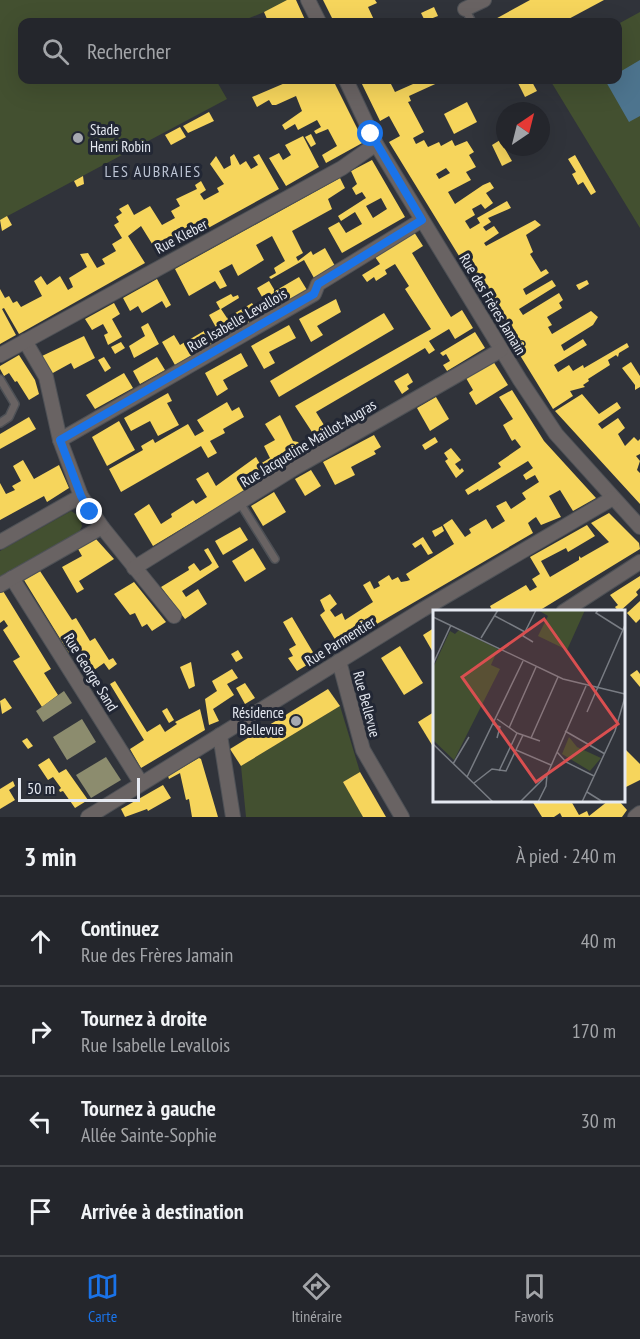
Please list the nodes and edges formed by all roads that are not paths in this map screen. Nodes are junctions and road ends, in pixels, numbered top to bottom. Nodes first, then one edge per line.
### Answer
1 (308, 0) edge
2 (484, 0) edge
3 (465, 9) joint
4 (317, 18) edge
5 (470, 18) edge
6 (348, 84) edge
7 (376, 144) junction
8 (422, 220) junction
9 (25, 341) junction
10 (501, 350) junction
11 (0, 355) edge
12 (0, 379) edge
13 (0, 423) edge
14 (60, 440) junction
15 (81, 496) junction
16 (613, 498) junction
17 (242, 501) junction
18 (102, 527) junction
19 (640, 527) edge
20 (0, 542) edge
21 (274, 560) dead end
22 (640, 562) edge
23 (135, 568) junction
24 (6, 581) edge
25 (566, 610) edge
26 (174, 616) dead end
27 (339, 661) junction
28 (219, 735) junction
29 (141, 783) junction
30 (640, 813) edge
31 (88, 817) edge
32 (233, 817) edge
33 (402, 817) edge
34 (635, 817) edge

1 - 4 street
2 - 3 street
3 - 5 lane
6 - 7 street, Rue des Frères Jamain
7 - 8 street, Rue des Frères Jamain
7 - 9 street, Rue Kleber
8 - 10 street, Rue des Frères Jamain
8 - 14 street, Rue Isabelle Levallois
9 - 11 street, Rue Kleber
9 - 14 street
10 - 16 street, Rue des Frères Jamain
10 - 17 street, Rue Jacqueline Maillot-Augras
12 - 13 lane
14 - 15 street
15 - 18 street
15 - 20 street
16 - 19 street, Rue des Frères Jamain
16 - 27 street, Rue Parmentier
17 - 21 lane
17 - 23 street, Rue Jacqueline Maillot-Augras
18 - 23 street
18 - 24 street
22 - 25 street
23 - 26 street
24 - 29 street, Rue George Sand
27 - 28 street, Rue Parmentier
27 - 33 street, Rue Bellevue
28 - 29 street, Rue Parmentier
28 - 32 street
29 - 31 street, Rue Parmentier
30 - 34 street

